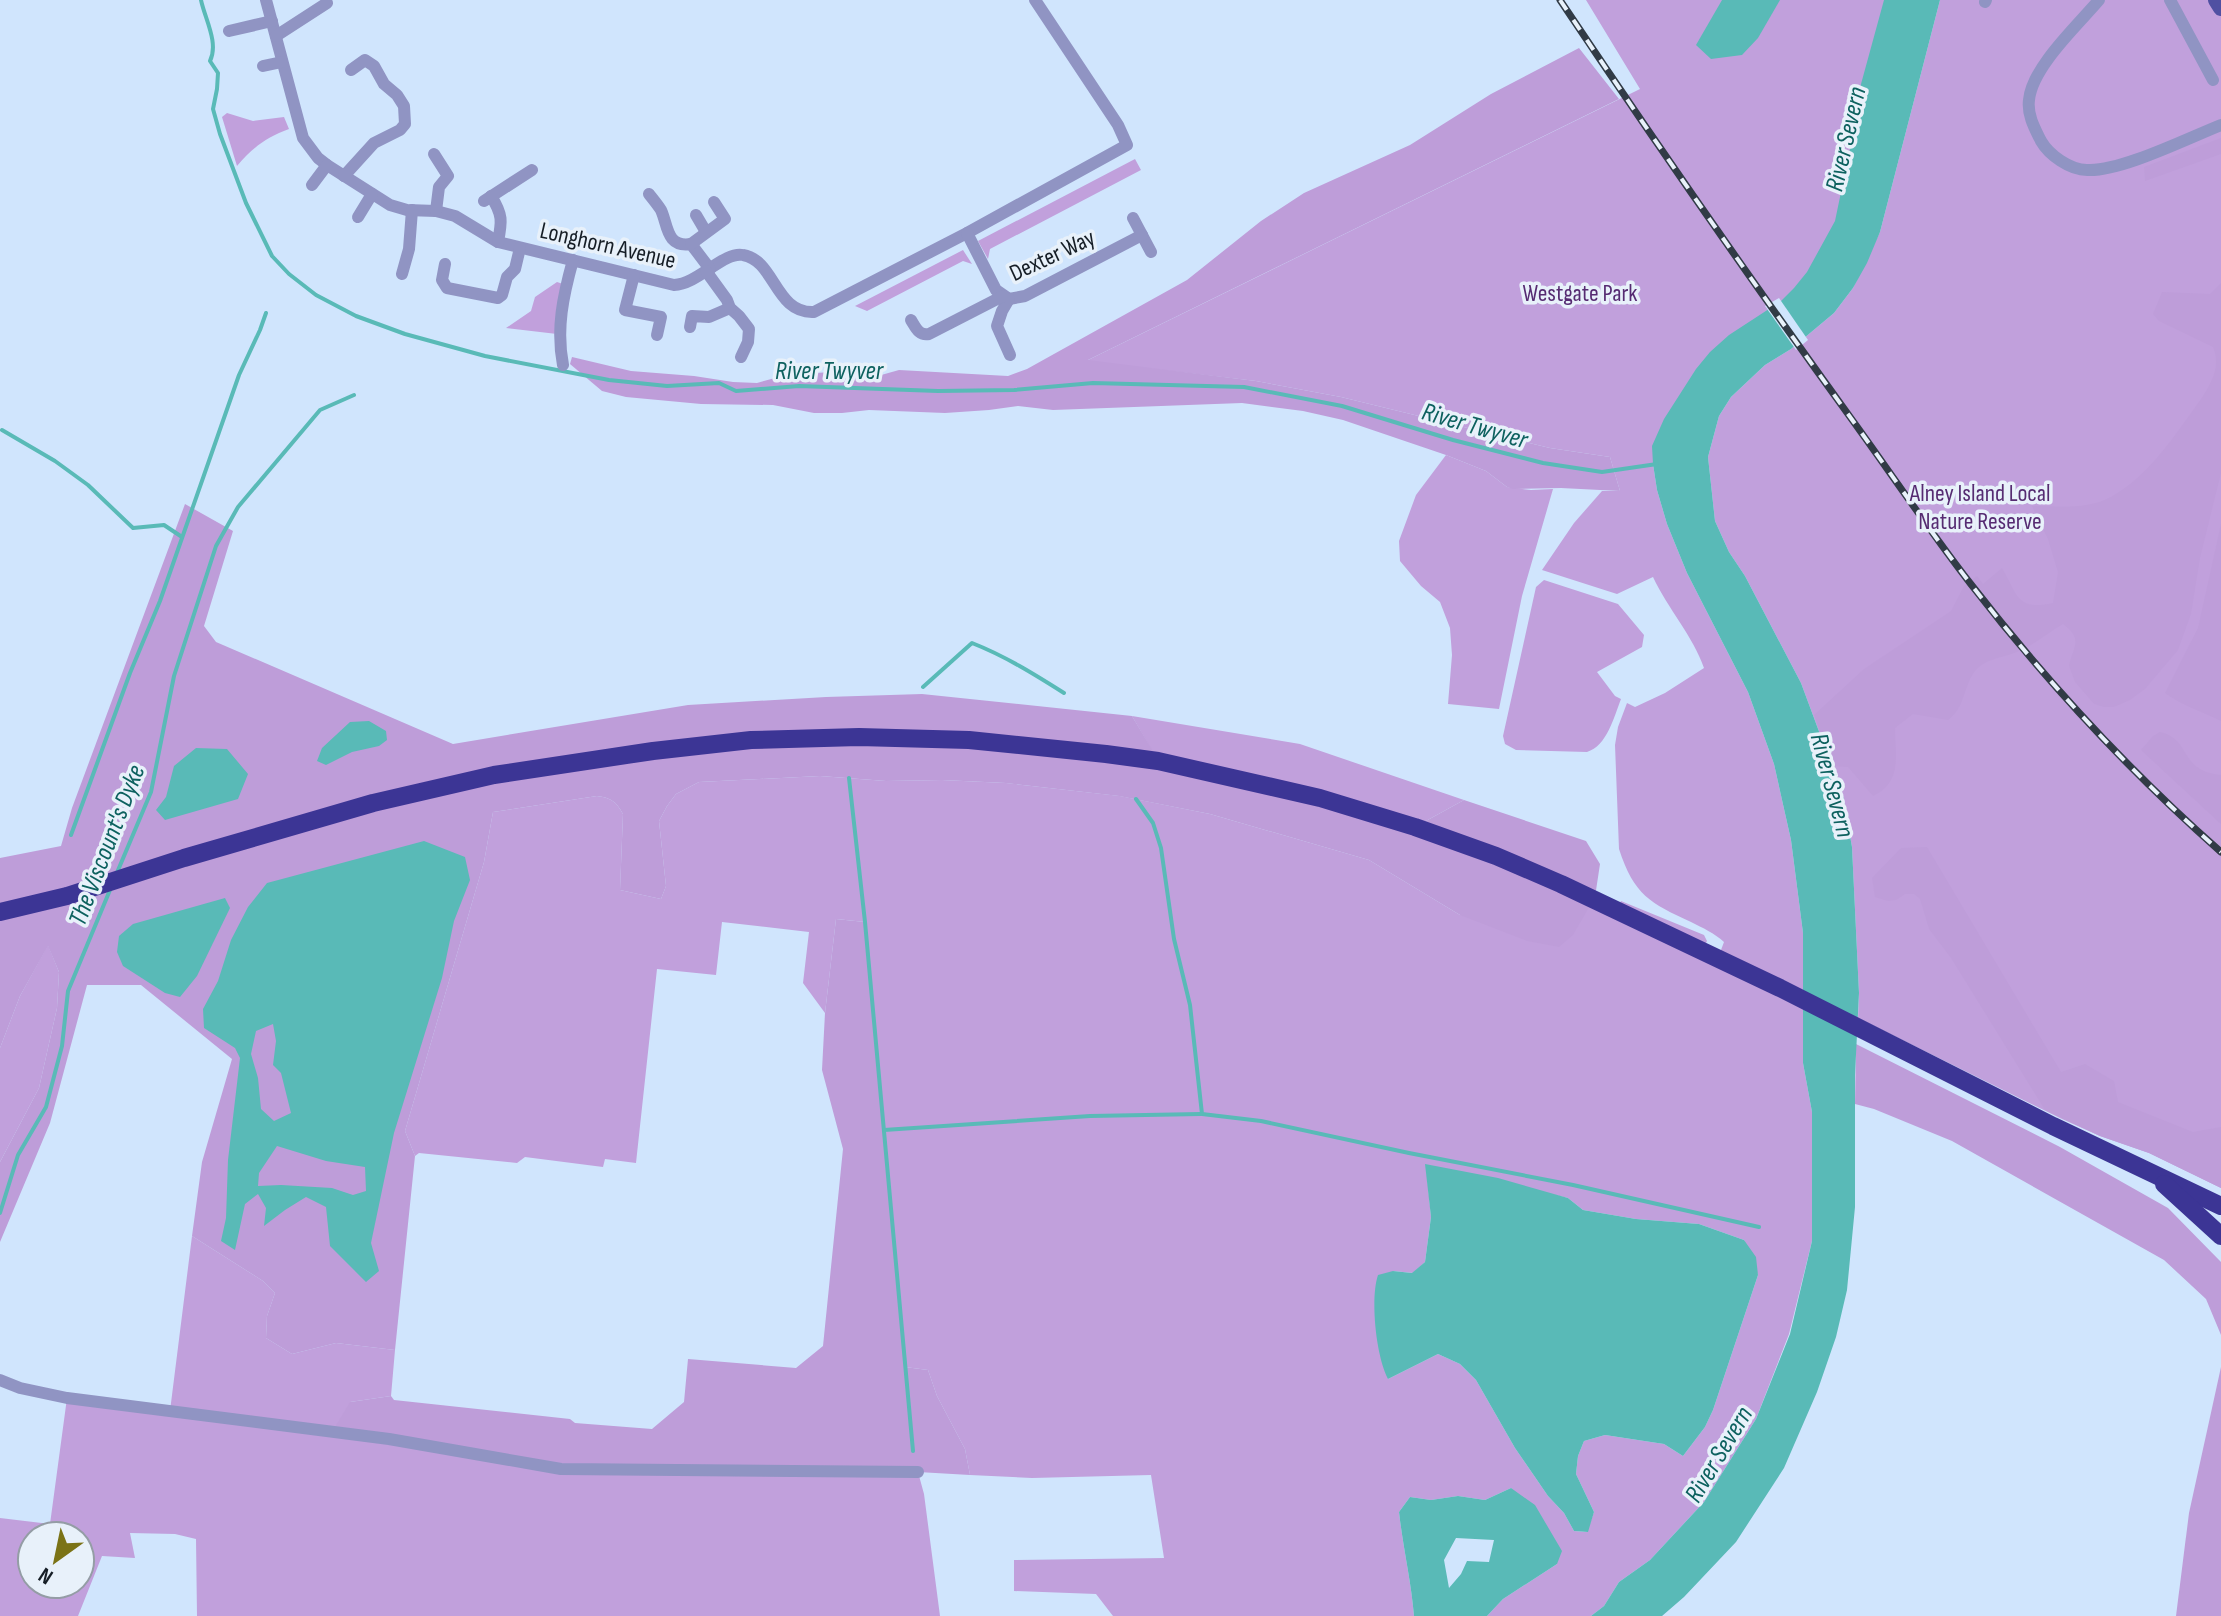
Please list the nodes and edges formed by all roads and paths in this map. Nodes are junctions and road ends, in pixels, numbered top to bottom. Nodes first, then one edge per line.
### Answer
1 (266, 0) edge
2 (1035, 0) edge
3 (2099, 0) edge
4 (2170, 0) edge
5 (2216, 0) edge
6 (327, 3) dead end
7 (2221, 8) edge
8 (272, 21) junction
9 (229, 31) dead end
10 (276, 36) junction
11 (282, 62) junction
12 (263, 66) dead end
13 (351, 70) dead end
14 (2213, 80) dead end
15 (2221, 125) edge
16 (434, 154) dead end
17 (327, 165) junction
18 (532, 170) dead end
19 (344, 176) junction
20 (312, 185) dead end
21 (372, 194) junction
22 (649, 194) dead end
23 (714, 202) dead end
24 (412, 210) junction
25 (436, 211) junction
26 (696, 215) dead end
27 (358, 217) dead end
28 (1133, 218) dead end
29 (706, 232) junction
30 (967, 233) junction
31 (1142, 235) junction
32 (498, 242) junction
33 (691, 244) junction
34 (520, 248) junction
35 (1151, 252) dead end
36 (573, 260) junction
37 (445, 264) dead end
38 (708, 270) junction
39 (402, 274) dead end
40 (634, 275) junction
41 (1006, 297) junction
42 (730, 308) junction
43 (911, 320) dead end
44 (690, 327) dead end
45 (657, 335) dead end
46 (1010, 355) dead end
47 (741, 357) dead end
48 (563, 365) dead end
49 (0, 912) edge
50 (2149, 1172) junction
51 (2221, 1206) edge
52 (2221, 1236) edge
53 (0, 1380) edge
54 (918, 1472) dead end

1 - 8 street, Longhorn Avenue
2 - 30 street, Longhorn Avenue
3 - 15 street
4 - 14 street
5 - 7 main road
6 - 10 street
8 - 9 street
8 - 10 street, Longhorn Avenue
10 - 11 street, Longhorn Avenue
11 - 12 street
11 - 17 street, Longhorn Avenue
13 - 19 street
16 - 25 street
17 - 19 street, Longhorn Avenue
17 - 20 street
18 - 32 street
19 - 21 street, Longhorn Avenue
21 - 24 street, Longhorn Avenue
21 - 27 street
22 - 33 street
23 - 29 street
24 - 25 street, Longhorn Avenue
24 - 39 street
25 - 32 street, Longhorn Avenue
26 - 29 street
28 - 31 street
29 - 33 street
30 - 38 street, Longhorn Avenue
30 - 41 street, Dexter Way
31 - 35 street
31 - 41 street, Dexter Way
32 - 34 street, Longhorn Avenue
33 - 38 street
34 - 36 street, Longhorn Avenue
34 - 37 street
36 - 40 street, Longhorn Avenue
36 - 48 street
38 - 40 street, Longhorn Avenue
38 - 42 street
40 - 45 street
41 - 43 street
41 - 46 street
42 - 44 street
42 - 47 street
49 - 50 highway
50 - 51 highway
50 - 52 highway
53 - 54 street

